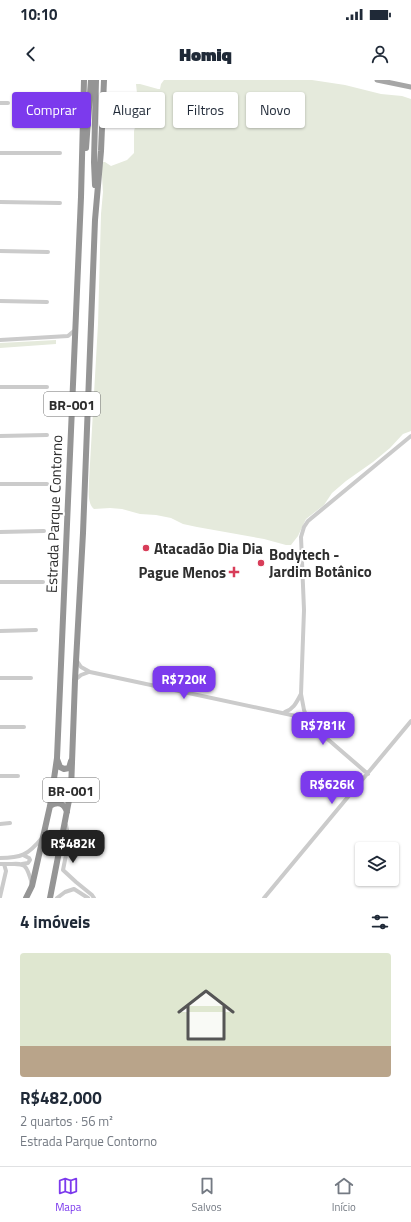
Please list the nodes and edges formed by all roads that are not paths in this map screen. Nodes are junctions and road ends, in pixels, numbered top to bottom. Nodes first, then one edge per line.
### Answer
1 (82, 80) edge
2 (91, 80) edge
3 (96, 80) edge
4 (104, 80) edge
5 (377, 80) edge
6 (411, 87) edge
7 (0, 103) edge
8 (8, 103) dead end
9 (0, 153) edge
10 (60, 153) dead end
11 (0, 202) edge
12 (60, 203) dead end
13 (96, 204) junction
14 (80, 209) junction
15 (0, 252) edge
16 (48, 252) dead end
17 (0, 301) edge
18 (47, 302) dead end
19 (75, 330) junction
20 (68, 336) junction
21 (0, 340) edge
22 (75, 341) junction
23 (0, 387) edge
24 (47, 387) dead end
25 (47, 435) dead end
26 (0, 436) edge
27 (411, 436) edge
28 (0, 484) edge
29 (47, 484) dead end
30 (44, 531) dead end
31 (0, 532) edge
32 (0, 582) edge
33 (43, 582) dead end
34 (36, 630) dead end
35 (0, 631) edge
36 (77, 661) junction
37 (90, 672) junction
38 (0, 678) edge
39 (31, 678) dead end
40 (76, 680) junction
41 (301, 694) junction
42 (281, 712) junction
43 (411, 721) edge
44 (309, 723) junction
45 (0, 727) edge
46 (24, 727) dead end
47 (57, 758) junction
48 (72, 758) junction
49 (368, 774) junction
50 (0, 776) edge
51 (18, 776) dead end
52 (50, 806) junction
53 (67, 813) junction
54 (10, 823) dead end
55 (65, 823) junction
56 (0, 824) edge
57 (43, 838) junction
58 (23, 855) junction
59 (2, 858) edge
60 (22, 864) junction
61 (2, 865) edge
62 (32, 886) junction
63 (0, 897) edge
64 (26, 898) edge
65 (50, 898) edge
66 (57, 898) edge
67 (88, 898) edge
68 (94, 898) edge
69 (264, 898) edge

1 - 14 highway, Estrada Parque Contorno / BR-001
2 - 14 highway
3 - 13 highway
4 - 13 highway, Estrada Parque Contorno / BR-001
5 - 6 main road
7 - 8 street
9 - 10 street
11 - 12 street
13 - 36 highway, Estrada Parque Contorno / BR-001
14 - 19 highway, Estrada Parque Contorno / BR-001
15 - 16 street
17 - 18 street
19 - 20 street
19 - 22 highway, Estrada Parque Contorno / BR-001
20 - 21 street
20 - 22 street
22 - 47 highway, Estrada Parque Contorno / BR-001
23 - 24 street
25 - 26 street
27 - 41 street
28 - 29 street
30 - 31 street
32 - 33 street
34 - 35 street
36 - 37 street
36 - 40 highway, Estrada Parque Contorno / BR-001
37 - 40 street
37 - 42 street
38 - 39 street
40 - 48 highway, Estrada Parque Contorno / BR-001
41 - 42 street
41 - 44 street
42 - 44 street
43 - 49 street
44 - 49 street
45 - 46 street
47 - 48 highway
47 - 52 highway, Estrada Parque Contorno / BR-001
48 - 53 highway, Estrada Parque Contorno / BR-001
49 - 69 street
50 - 51 street
52 - 53 highway
52 - 57 highway, Estrada Parque Contorno / BR-001
53 - 55 highway, Estrada Parque Contorno / BR-001
54 - 56 street
55 - 65 highway, Estrada Parque Contorno / BR-001
55 - 68 street
57 - 58 street
57 - 62 highway, Estrada Parque Contorno / BR-001
58 - 59 street
58 - 60 street
59 - 61 street
60 - 61 street
60 - 62 street
61 - 63 street
62 - 64 highway, Estrada Parque Contorno / BR-001
66 - 67 street

